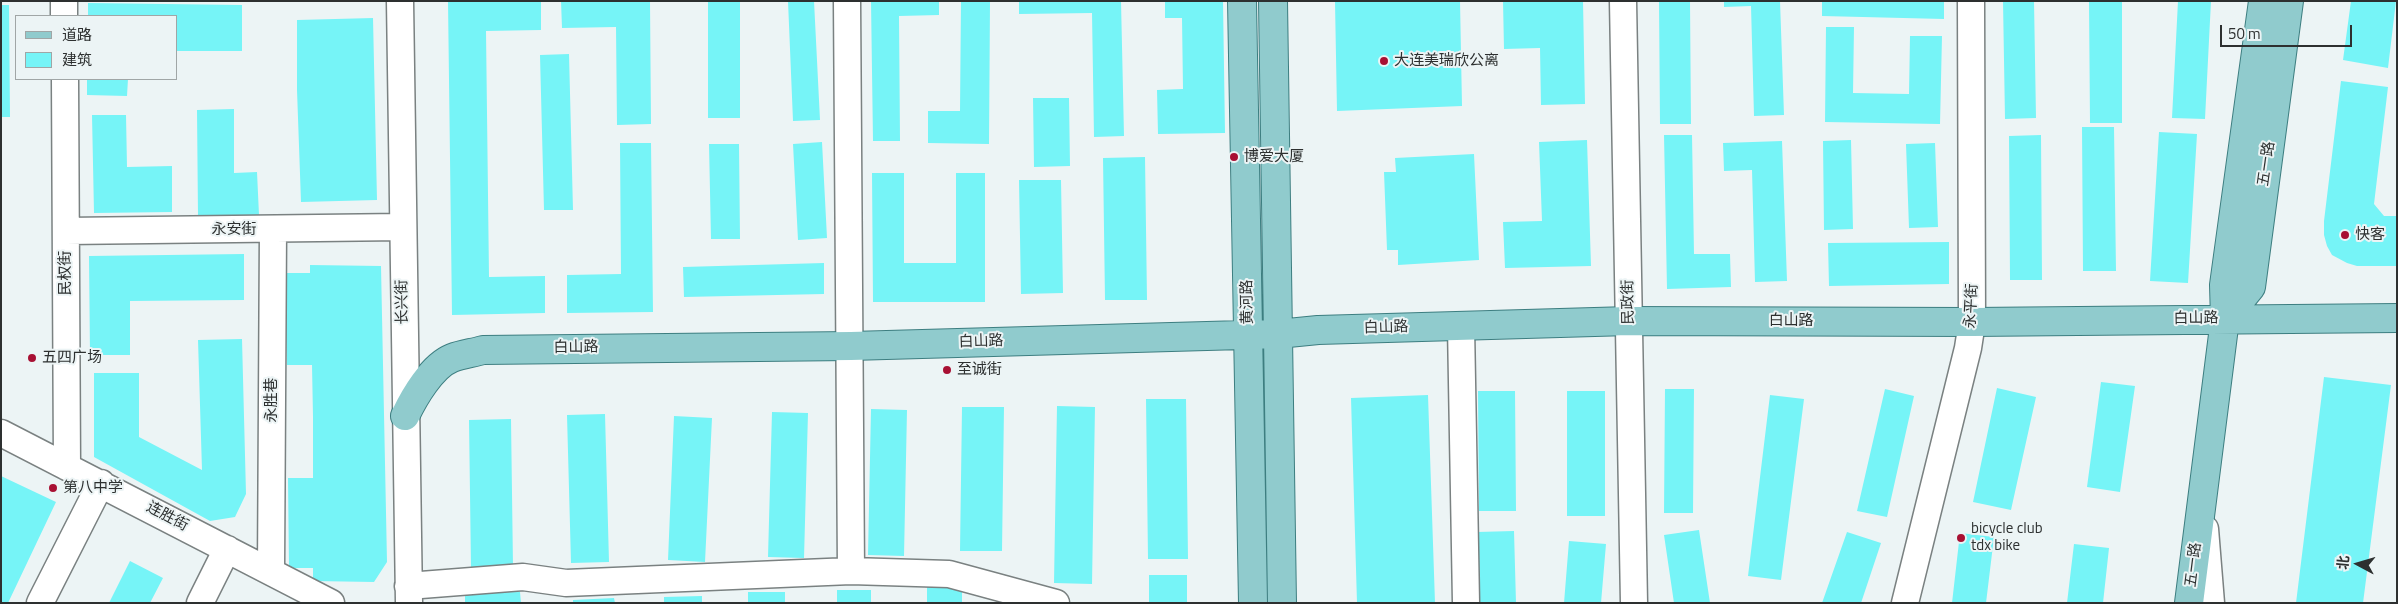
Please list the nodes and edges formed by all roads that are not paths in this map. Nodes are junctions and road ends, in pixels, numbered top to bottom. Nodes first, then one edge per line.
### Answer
1 (64, 1) edge
2 (400, 1) edge
3 (847, 1) edge
4 (1242, 1) edge
5 (1273, 1) edge
6 (1623, 1) edge
7 (1971, 1) edge
8 (2263, 1) edge
9 (2289, 1) edge
10 (64, 15) edge
11 (65, 80) edge
12 (402, 227) junction
13 (273, 229) junction
14 (66, 231) junction
15 (2225, 318) junction
16 (2397, 318) edge
17 (1629, 321) junction
18 (1972, 322) junction
19 (1461, 326) junction
20 (1278, 334) junction
21 (1249, 335) junction
22 (851, 346) junction
23 (405, 416) junction
24 (1, 433) edge
25 (67, 467) junction
26 (102, 484) junction
27 (2202, 501) junction
28 (226, 549) junction
29 (851, 571) junction
30 (271, 572) junction
31 (408, 594) edge
32 (40, 603) edge
33 (200, 603) edge
34 (331, 603) edge
35 (1056, 603) edge
36 (1253, 603) edge
37 (1282, 603) edge
38 (1466, 603) edge
39 (1634, 603) edge
40 (1905, 603) edge
41 (2190, 603) edge
42 (2212, 603) edge

1 - 10 street
2 - 12 street, 长兴街
3 - 22 street
4 - 21 main road, 黄河路
5 - 20 main road, 黄河路
6 - 17 street, 民政街
7 - 18 street, 永平街
8 - 15 main road, 五一路
9 - 15 main road, 五一路
11 - 14 street, 民权街
12 - 13 street, 永安街
12 - 23 street, 长兴街
13 - 14 street, 永安街
13 - 30 street, 永胜巷
14 - 25 street, 民权街
15 - 16 main road, 白山路
15 - 18 main road, 白山路
15 - 27 main road, 五一路
17 - 18 main road, 白山路
17 - 19 main road, 白山路
17 - 39 street, 民政街
18 - 40 street, 永平街
19 - 20 main road, 白山路
19 - 38 street
20 - 21 main road, 白山路
20 - 37 main road, 黄河路
21 - 22 main road, 白山路
21 - 36 main road, 黄河路
22 - 23 main road, 白山路
22 - 29 street
23 - 31 street, 长兴街
24 - 25 street, 连胜街
25 - 26 street, 连胜街
26 - 28 street, 连胜街
26 - 32 street
27 - 41 main road, 五一路
27 - 42 street
28 - 30 street, 连胜街
28 - 33 street
29 - 31 street
29 - 35 street
30 - 34 street, 连胜街

